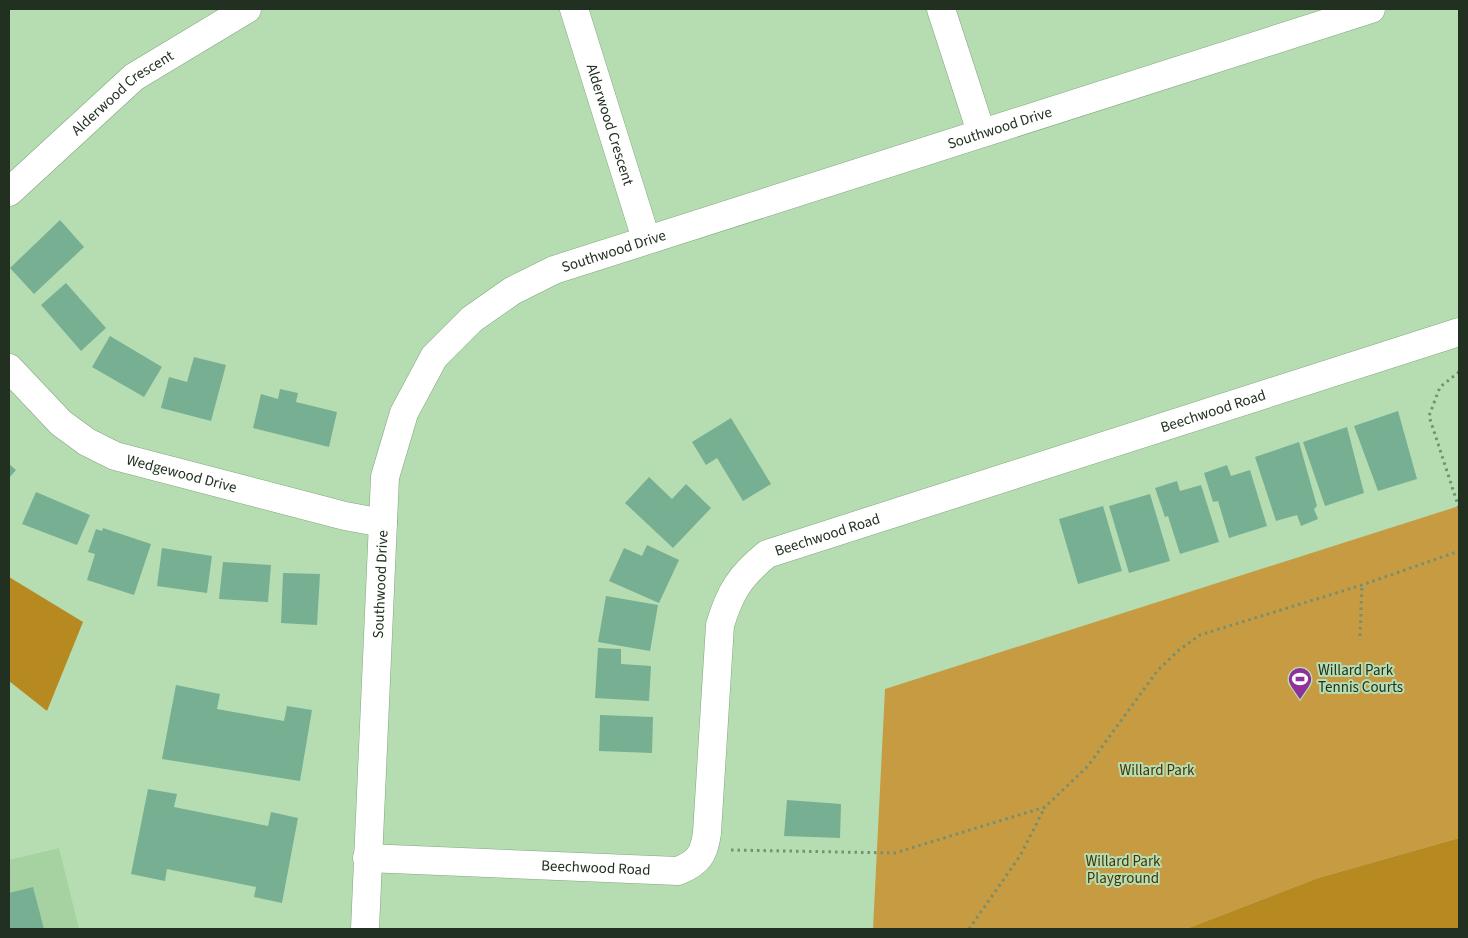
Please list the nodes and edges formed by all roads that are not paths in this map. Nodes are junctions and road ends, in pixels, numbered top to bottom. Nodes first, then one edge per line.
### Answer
1 (247, 9) edge
2 (574, 9) edge
3 (941, 9) edge
4 (1371, 9) edge
5 (981, 132) junction
6 (9, 192) edge
7 (646, 240) junction
8 (1459, 332) edge
9 (9, 368) edge
10 (383, 523) junction
11 (367, 858) junction
12 (366, 929) edge

1 - 6 street, Alderwood Crescent
2 - 7 street, Alderwood Crescent
3 - 5 street
4 - 5 street, Southwood Drive
5 - 7 street, Southwood Drive
7 - 10 street, Southwood Drive
8 - 11 street, Beechwood Road
9 - 10 street, Wedgewood Drive
10 - 11 street, Southwood Drive
11 - 12 street, Southwood Drive

